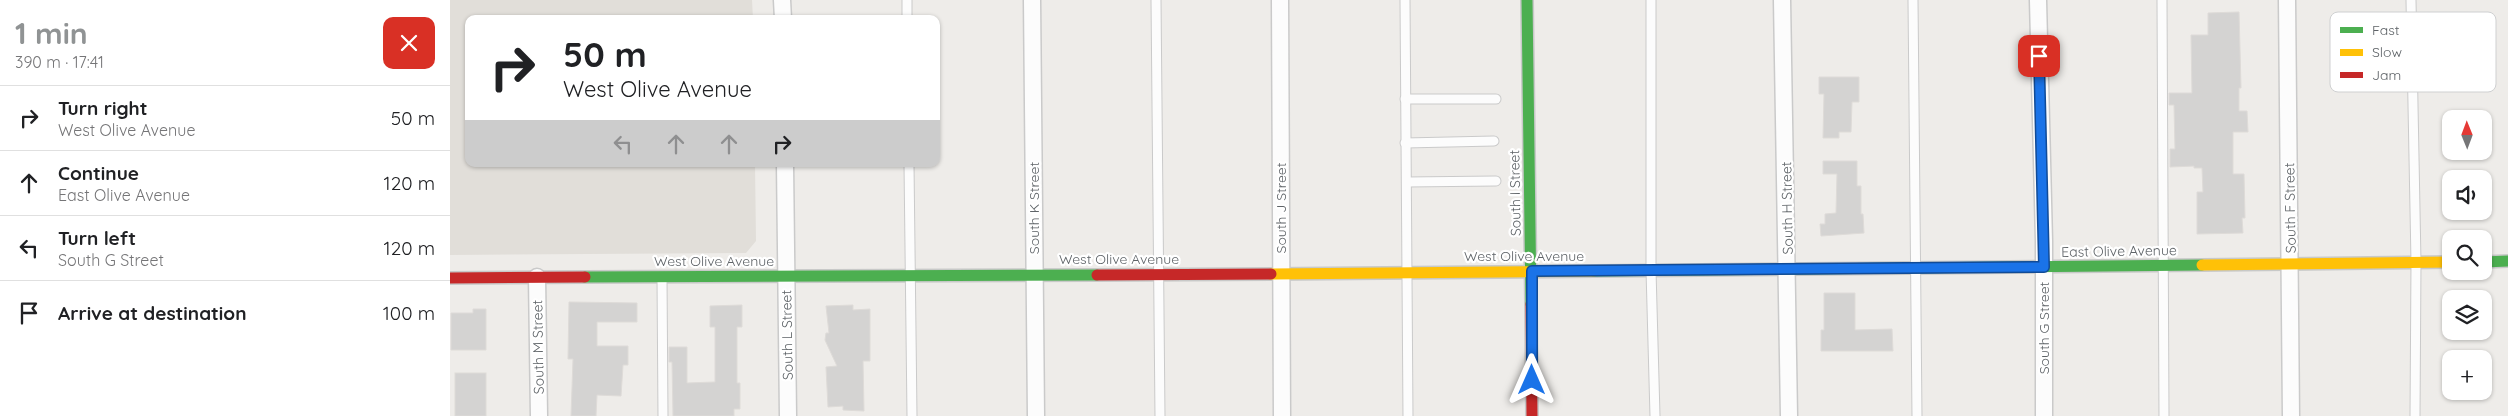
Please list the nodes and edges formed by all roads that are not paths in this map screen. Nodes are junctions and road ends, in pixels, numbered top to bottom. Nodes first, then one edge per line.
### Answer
1 (782, 0) edge
2 (907, 0) edge
3 (1032, 0) edge
4 (1156, 0) edge
5 (1280, 0) edge
6 (1405, 0) edge
7 (1527, 0) edge
8 (1651, 0) edge
9 (1782, 0) edge
10 (1913, 0) edge
11 (2038, 0) edge
12 (2162, 0) edge
13 (2287, 0) edge
14 (783, 15) edge
15 (907, 15) edge
16 (2413, 92) edge
17 (1405, 99) junction
18 (1496, 99) dead end
19 (1494, 141) dead end
20 (1405, 143) junction
21 (785, 167) edge
22 (909, 167) edge
23 (1496, 181) dead end
24 (1407, 182) junction
25 (2508, 261) edge
26 (2416, 262) junction
27 (2442, 262) edge
28 (2492, 262) edge
29 (2291, 264) junction
30 (2163, 265) junction
31 (2044, 267) junction
32 (1788, 268) junction
33 (1917, 268) junction
34 (1652, 270) junction
35 (1532, 271) junction
36 (1282, 272) junction
37 (1407, 272) junction
38 (1035, 274) junction
39 (910, 275) junction
40 (1159, 275) junction
41 (662, 276) junction
42 (787, 276) junction
43 (537, 277) junction
44 (450, 278) edge
45 (539, 416) edge
46 (663, 416) edge
47 (788, 416) edge
48 (912, 416) edge
49 (1036, 416) edge
50 (1160, 416) edge
51 (1282, 416) edge
52 (1408, 416) edge
53 (1532, 416) edge
54 (1655, 416) edge
55 (1789, 416) edge
56 (1918, 416) edge
57 (2044, 416) edge
58 (2164, 416) edge
59 (2291, 416) edge
60 (2415, 416) edge

1 - 14 street
2 - 15 lane
3 - 38 street, South K Street
4 - 40 lane
5 - 36 street, South J Street
6 - 17 lane
7 - 35 street, South I Street
8 - 34 lane
9 - 32 street, South H Street
10 - 33 lane
11 - 31 street, South G Street
12 - 30 lane
13 - 29 street, South F Street
16 - 26 lane
17 - 18 lane
17 - 20 lane
19 - 20 lane
20 - 24 lane
21 - 42 street, South L Street
22 - 39 lane
23 - 24 lane
24 - 37 lane
25 - 28 street
26 - 27 street, East Olive Avenue
26 - 29 street, East Olive Avenue
26 - 60 lane
29 - 30 street, East Olive Avenue
29 - 59 street, South F Street
30 - 31 street, East Olive Avenue
30 - 58 lane
31 - 33 street, East Olive Avenue
31 - 57 street, South G Street
32 - 33 street, East Olive Avenue
32 - 34 street, West Olive Avenue
32 - 55 street, South H Street
33 - 56 lane
34 - 35 street, West Olive Avenue
34 - 54 lane
35 - 37 street, West Olive Avenue
35 - 53 street, South I Street
36 - 37 street, West Olive Avenue
36 - 40 street, West Olive Avenue
36 - 51 street, South J Street
37 - 52 lane
38 - 39 street, West Olive Avenue
38 - 40 street, West Olive Avenue
38 - 49 street, South K Street
39 - 42 street, West Olive Avenue
39 - 48 lane
40 - 50 lane
41 - 42 street, West Olive Avenue
41 - 43 street, West Olive Avenue
41 - 46 lane
42 - 47 street, South L Street
43 - 44 street, West Olive Avenue
43 - 45 street, South M Street

